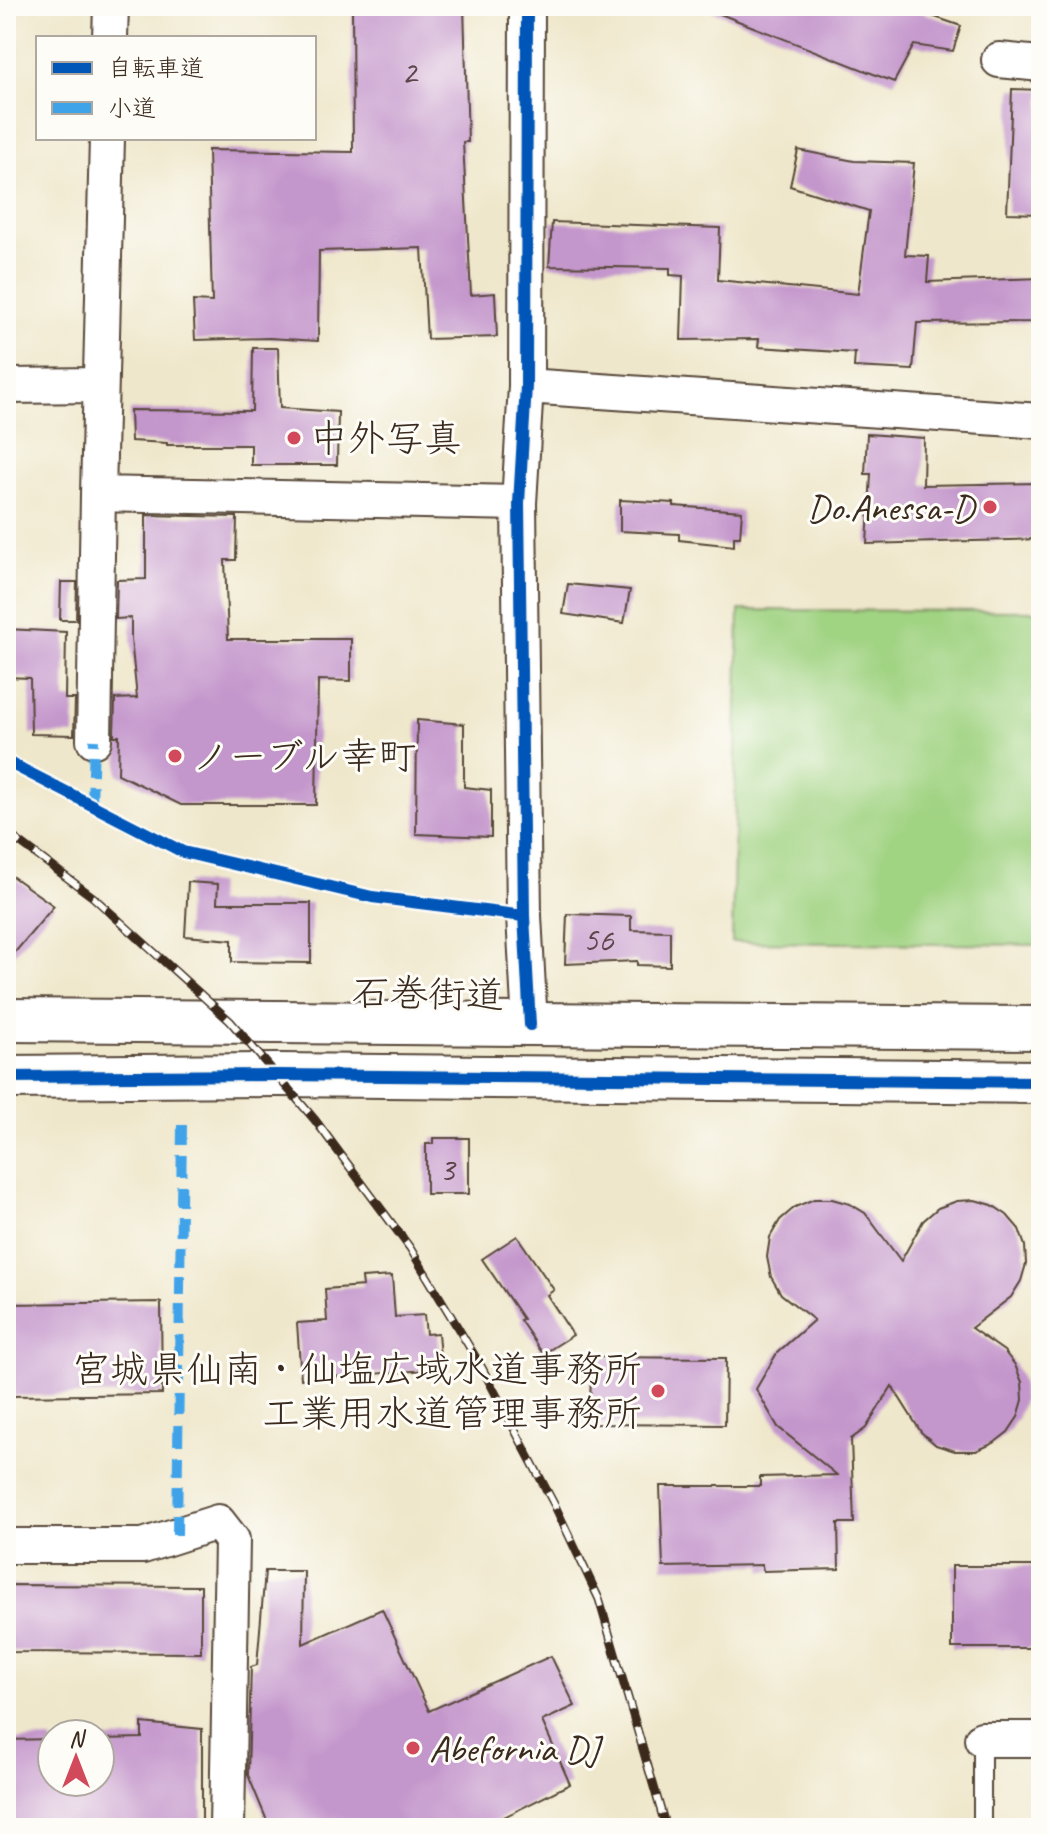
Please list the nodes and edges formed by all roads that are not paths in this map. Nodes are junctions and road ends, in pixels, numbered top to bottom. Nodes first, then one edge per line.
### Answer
1 (111, 6) edge
2 (527, 6) edge
3 (110, 36) edge
4 (999, 60) dead end
5 (1041, 64) edge
6 (107, 140) edge
7 (100, 385) junction
8 (6, 386) edge
9 (526, 386) junction
10 (1041, 421) edge
11 (98, 494) junction
12 (519, 503) junction
13 (94, 740) dead end
14 (6, 1020) edge
15 (530, 1025) junction
16 (1041, 1028) edge
17 (6, 1077) edge
18 (1041, 1082) edge
19 (6, 1546) edge
20 (982, 1739) joint
21 (1041, 1739) edge
22 (227, 1828) edge
23 (982, 1828) edge

1 - 3 street
2 - 9 street
4 - 5 street
6 - 7 street
7 - 8 street
7 - 11 street
9 - 10 street
9 - 12 street
11 - 12 street
11 - 13 street
12 - 15 street
14 - 15 street, 石巻街道
15 - 16 street, 石巻街道
17 - 18 street
19 - 22 street
20 - 21 street
20 - 23 lane

